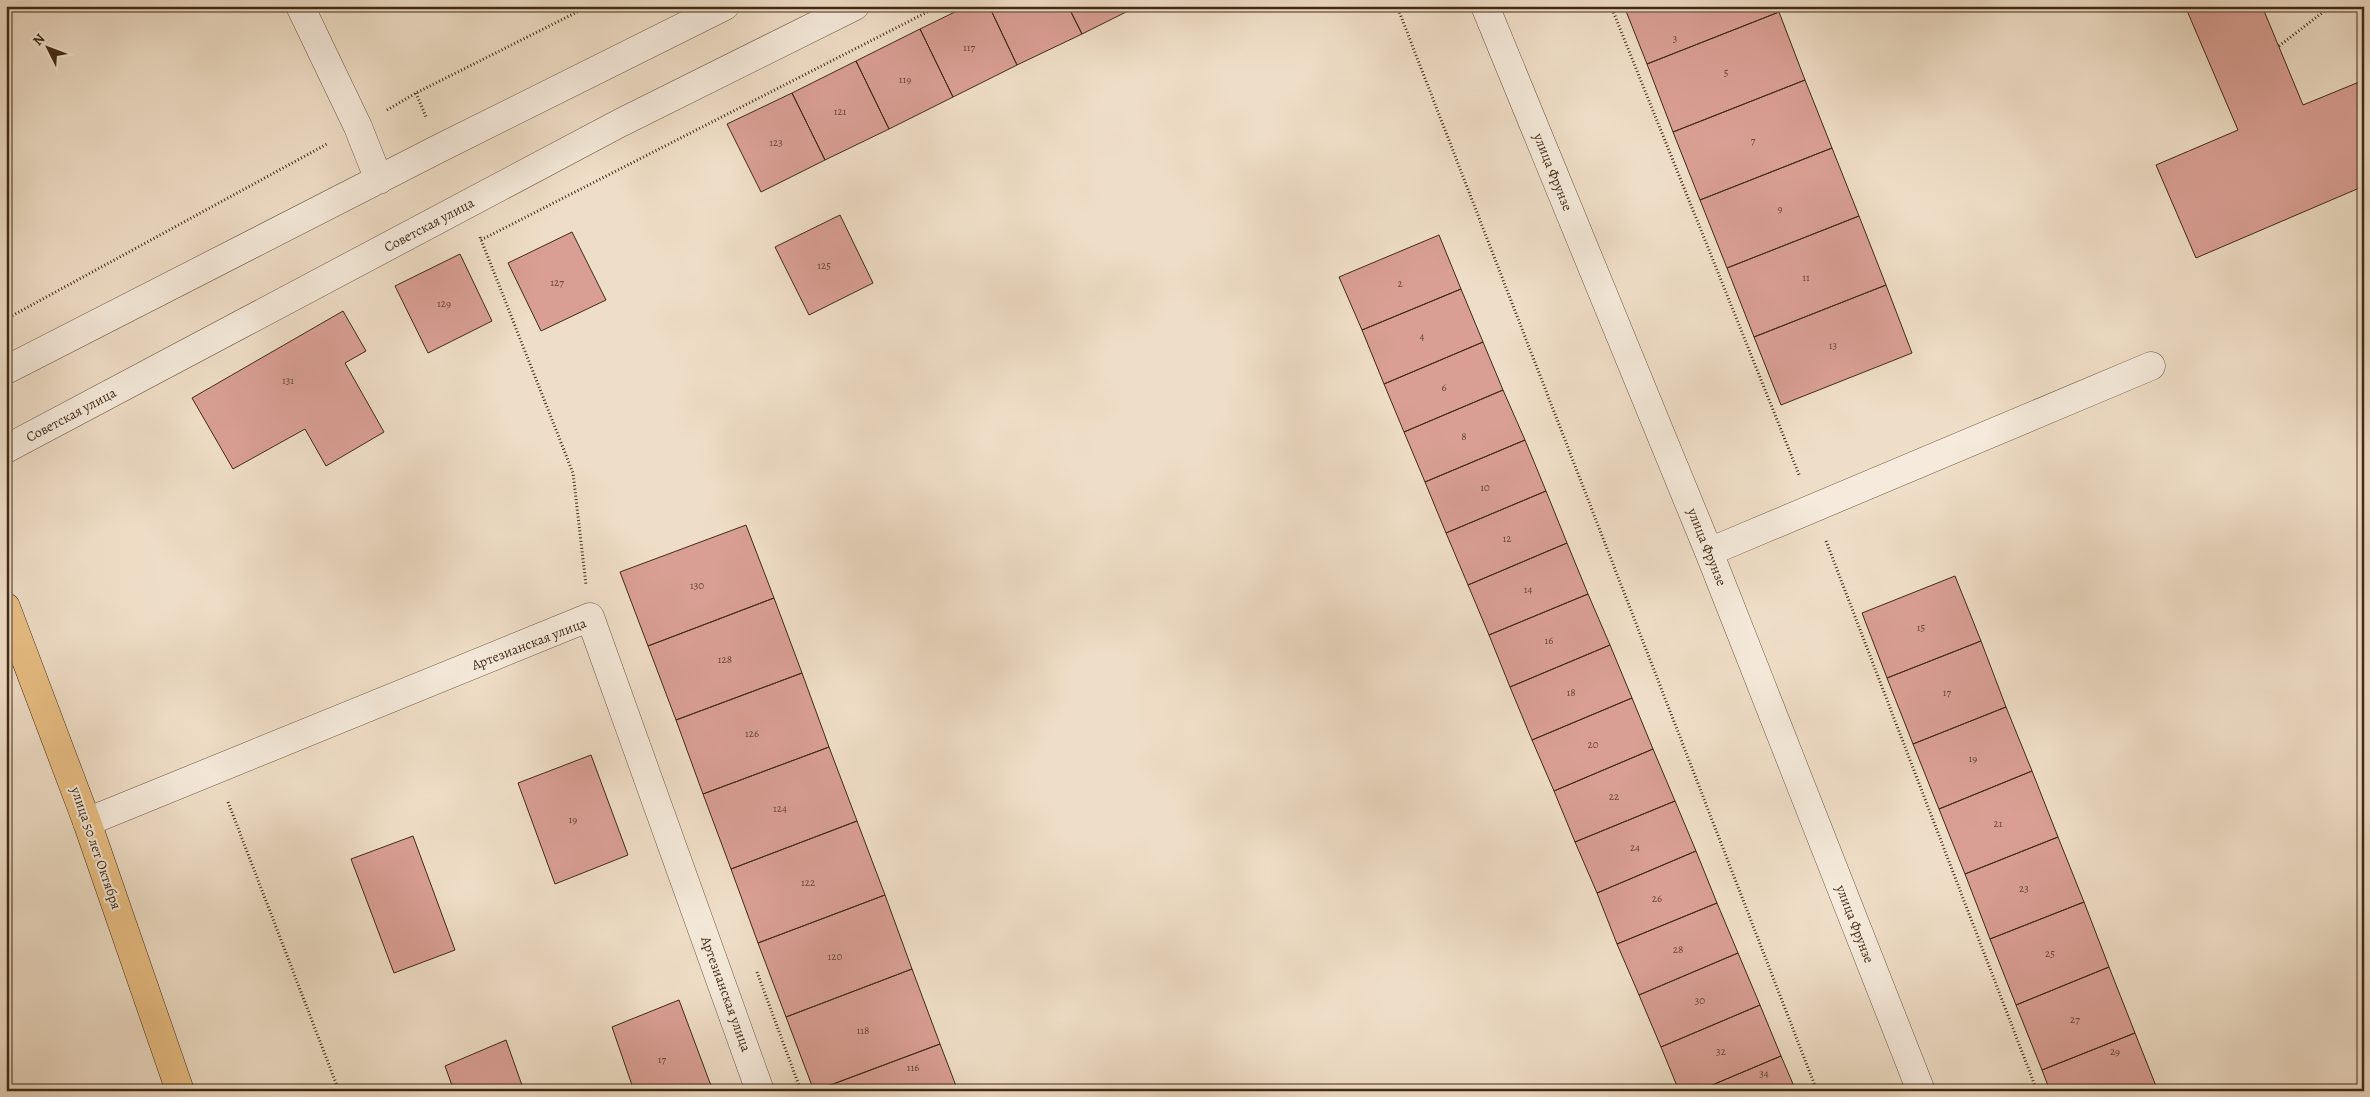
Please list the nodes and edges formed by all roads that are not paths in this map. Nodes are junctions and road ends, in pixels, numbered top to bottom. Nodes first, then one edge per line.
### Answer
1 (300, 6) edge
2 (725, 6) edge
3 (855, 6) edge
4 (1485, 6) edge
5 (379, 180) junction
6 (2151, 366) dead end
7 (6, 370) edge
8 (6, 449) edge
9 (1709, 552) junction
10 (6, 607) edge
11 (87, 822) junction
12 (180, 1091) edge
13 (760, 1091) edge
14 (1921, 1091) edge

1 - 5 street
2 - 5 street
3 - 8 street, Советская улица
4 - 9 street, улица Фрунзе
5 - 7 street
6 - 9 street
9 - 14 street, улица Фрунзе
10 - 11 highway, улица 50 лет Октября
11 - 12 highway, улица 50 лет Октября
11 - 13 street, Артезианская улица

